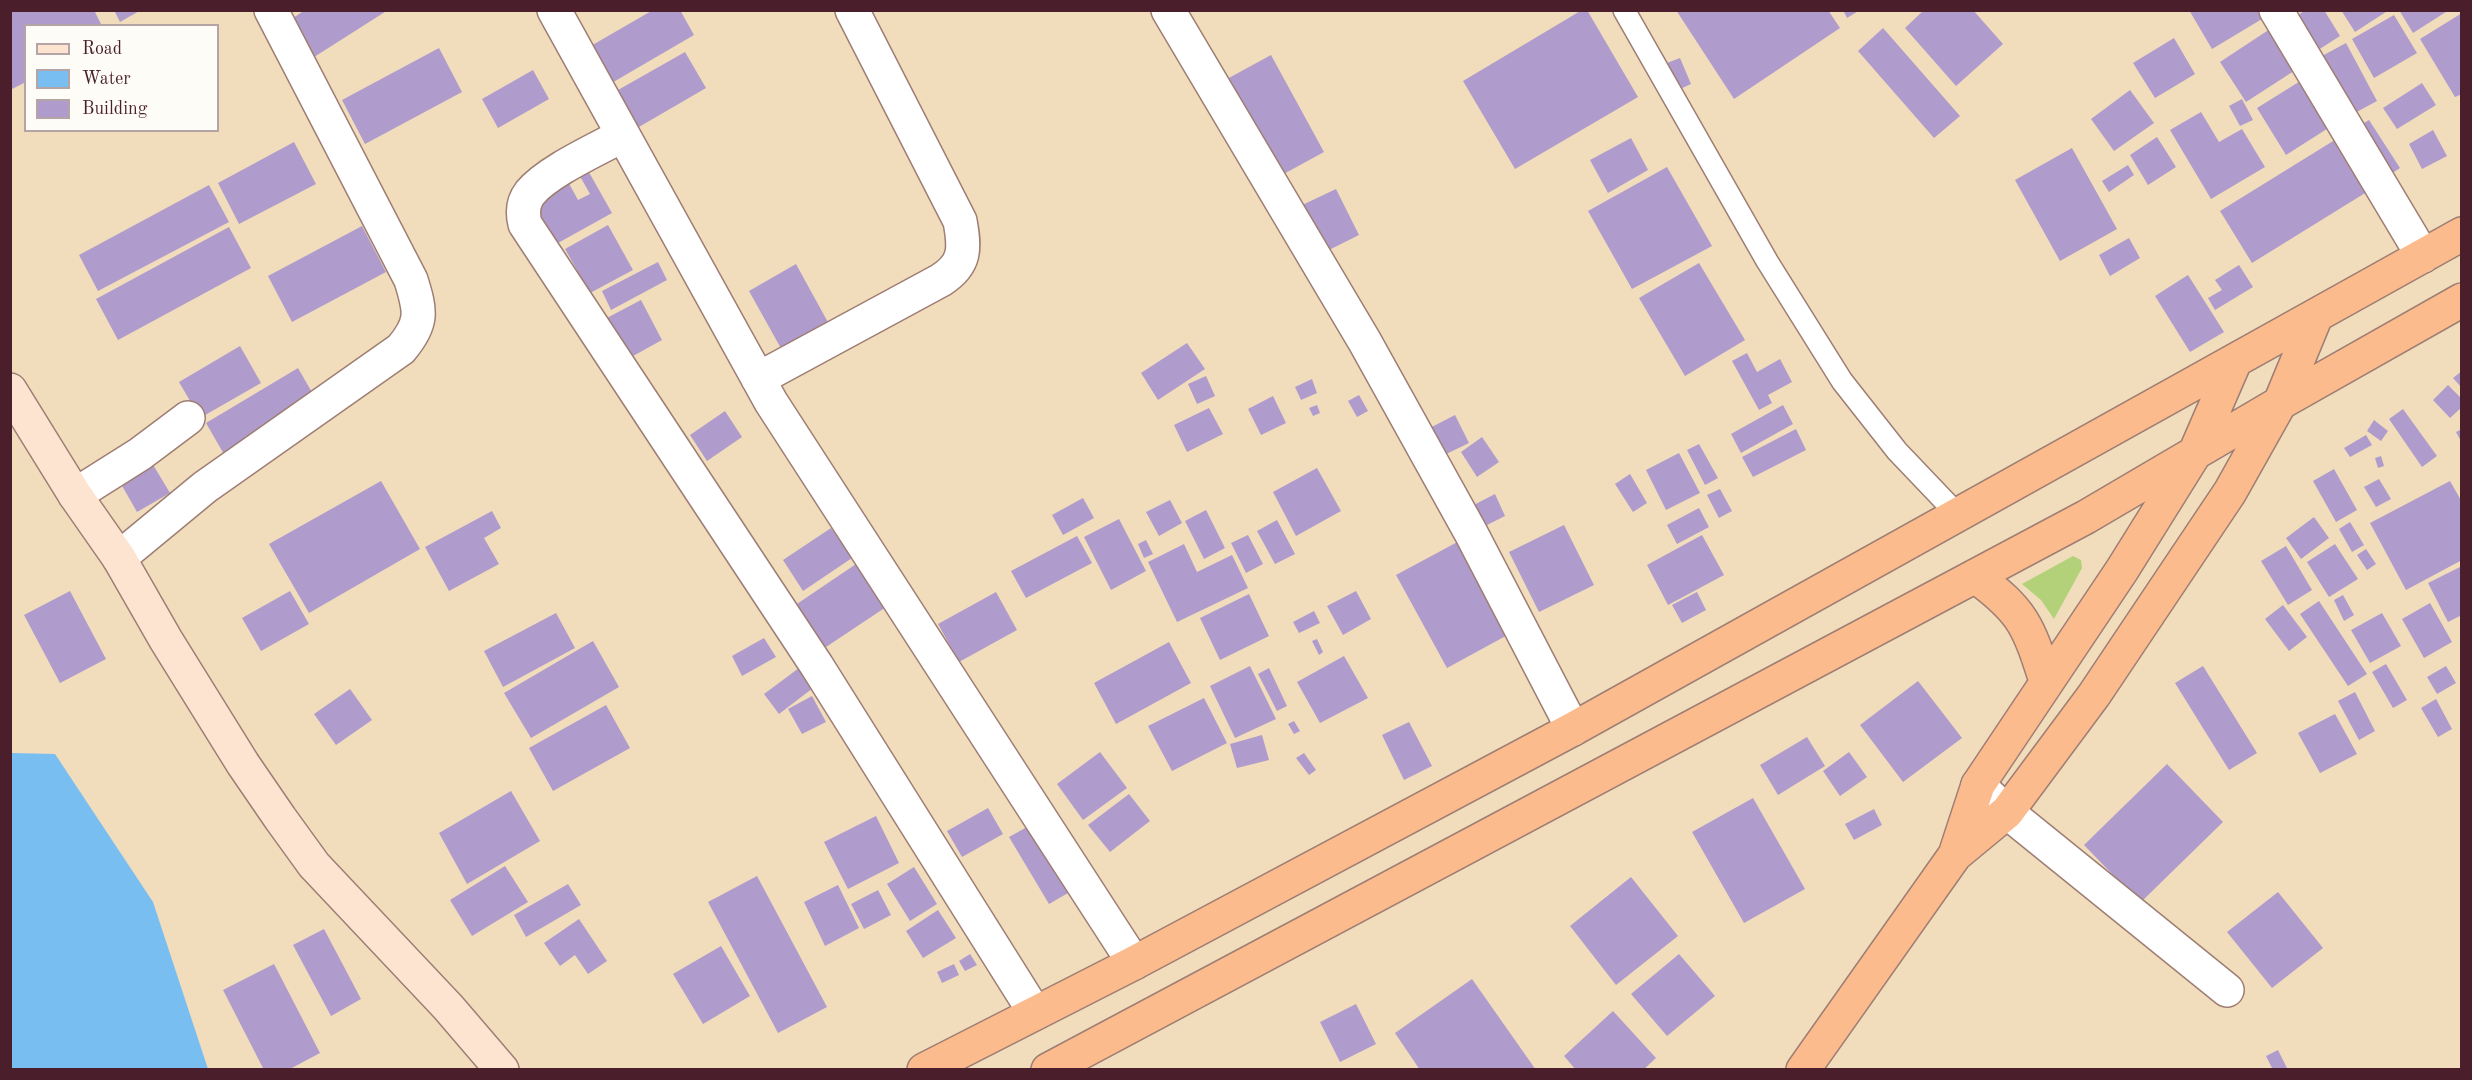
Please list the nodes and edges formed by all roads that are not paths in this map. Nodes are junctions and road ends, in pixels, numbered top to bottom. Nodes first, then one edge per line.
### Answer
1 (271, 10) edge
2 (554, 10) edge
3 (852, 10) edge
4 (1168, 10) edge
5 (1624, 10) edge
6 (2276, 10) edge
7 (623, 135) junction
8 (2462, 234) edge
9 (2423, 256) junction
10 (2462, 300) edge
11 (2316, 316) junction
12 (2235, 361) junction
13 (758, 379) junction
14 (10, 390) edge
15 (2280, 403) junction
16 (188, 418) dead end
17 (2195, 453) junction
18 (75, 495) junction
19 (1958, 515) junction
20 (119, 558) junction
21 (1975, 576) junction
22 (2046, 681) junction
23 (1573, 729) junction
24 (1978, 785) junction
25 (2007, 812) junction
26 (1955, 855) junction
27 (1134, 963) junction
28 (2227, 990) dead end
29 (1035, 1013) junction
30 (502, 1070) edge
31 (924, 1070) edge
32 (1048, 1070) edge
33 (1803, 1070) edge

1 - 20 street
2 - 7 street
3 - 13 street
4 - 23 street
5 - 19 lane
6 - 9 street
7 - 13 street
7 - 29 street
8 - 9 highway
9 - 11 highway
10 - 15 highway
11 - 12 highway
11 - 15 highway
12 - 17 highway
12 - 19 highway
13 - 27 street
14 - 18 main road
15 - 17 highway
15 - 25 highway
16 - 18 street
17 - 21 highway
17 - 22 highway
18 - 20 main road
19 - 23 highway
20 - 30 main road
21 - 22 highway
21 - 32 highway
22 - 24 highway
23 - 27 highway
24 - 25 street
24 - 26 highway
25 - 26 highway
25 - 28 street
26 - 33 highway
27 - 29 highway
29 - 31 highway

